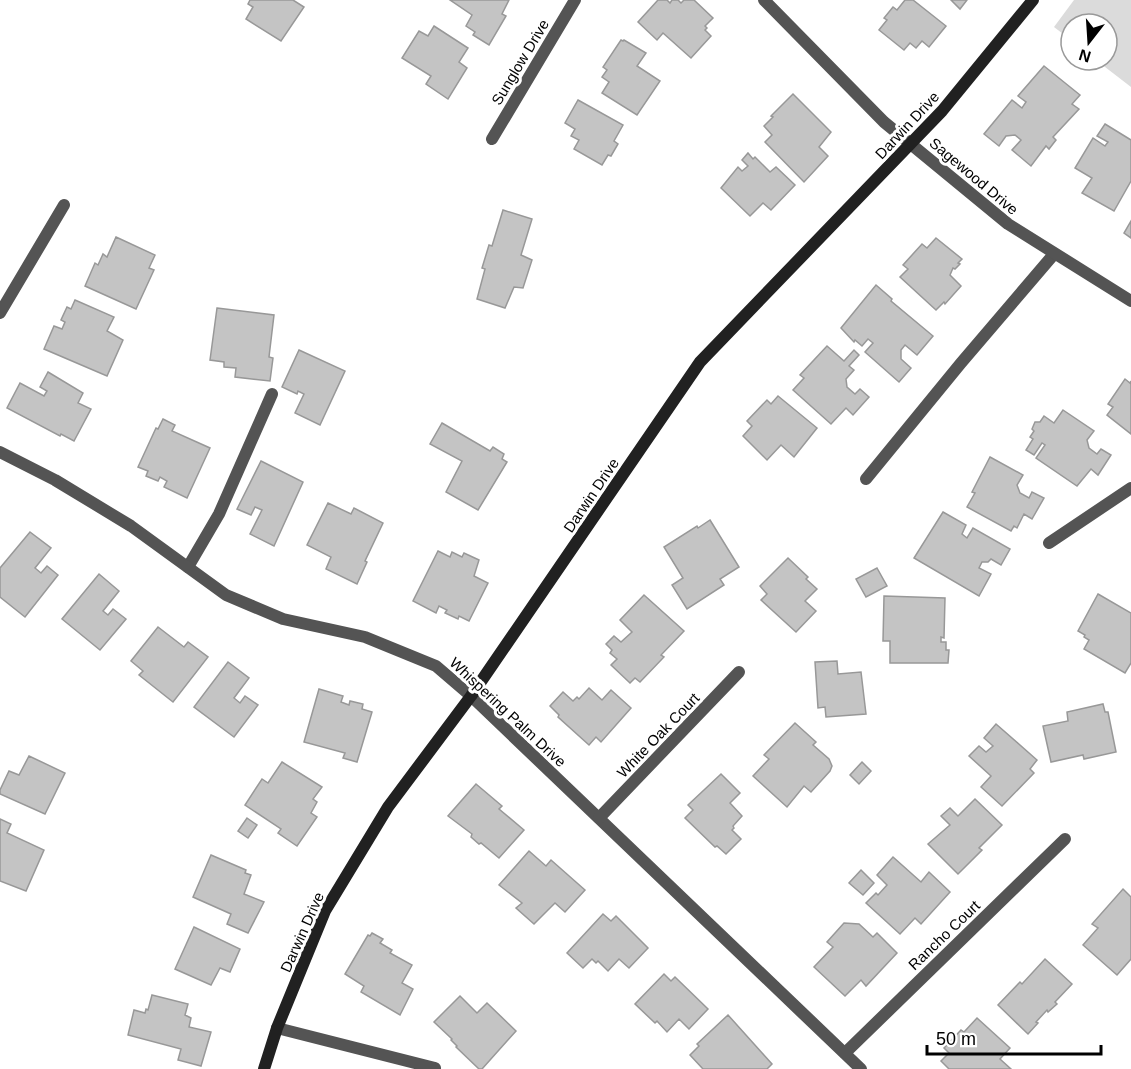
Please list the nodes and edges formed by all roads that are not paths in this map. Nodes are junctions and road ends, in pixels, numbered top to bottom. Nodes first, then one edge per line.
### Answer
1 (575, 0) edge
2 (764, 0) edge
3 (1033, 0) edge
4 (492, 139) dead end
5 (911, 144) junction
6 (64, 205) dead end
7 (1054, 254) junction
8 (1131, 301) edge
9 (0, 313) edge
10 (272, 394) dead end
11 (0, 452) edge
12 (866, 480) dead end
13 (1131, 488) edge
14 (1049, 543) dead end
15 (188, 567) junction
16 (739, 672) dead end
17 (471, 696) junction
18 (599, 818) junction
19 (1065, 839) dead end
20 (277, 1028) junction
21 (845, 1053) junction
22 (435, 1068) edge
23 (264, 1069) edge
24 (861, 1069) edge

1 - 4 street, Sunglow Drive
2 - 5 street, Sagewood Drive
3 - 5 street, Darwin Drive
5 - 7 street, Sagewood Drive
5 - 17 street, Darwin Drive
6 - 9 street
7 - 8 street, Sagewood Drive
7 - 12 street
10 - 15 street
11 - 15 street, Whispering Palm Drive
13 - 14 street
15 - 17 street, Whispering Palm Drive
16 - 18 street, White Oak Court
17 - 18 street, Whispering Palm Drive
17 - 20 street, Darwin Drive
18 - 21 street, Whispering Palm Drive
19 - 21 street, Rancho Court
20 - 22 street
20 - 23 street, Darwin Drive
21 - 24 street, Whispering Palm Drive

